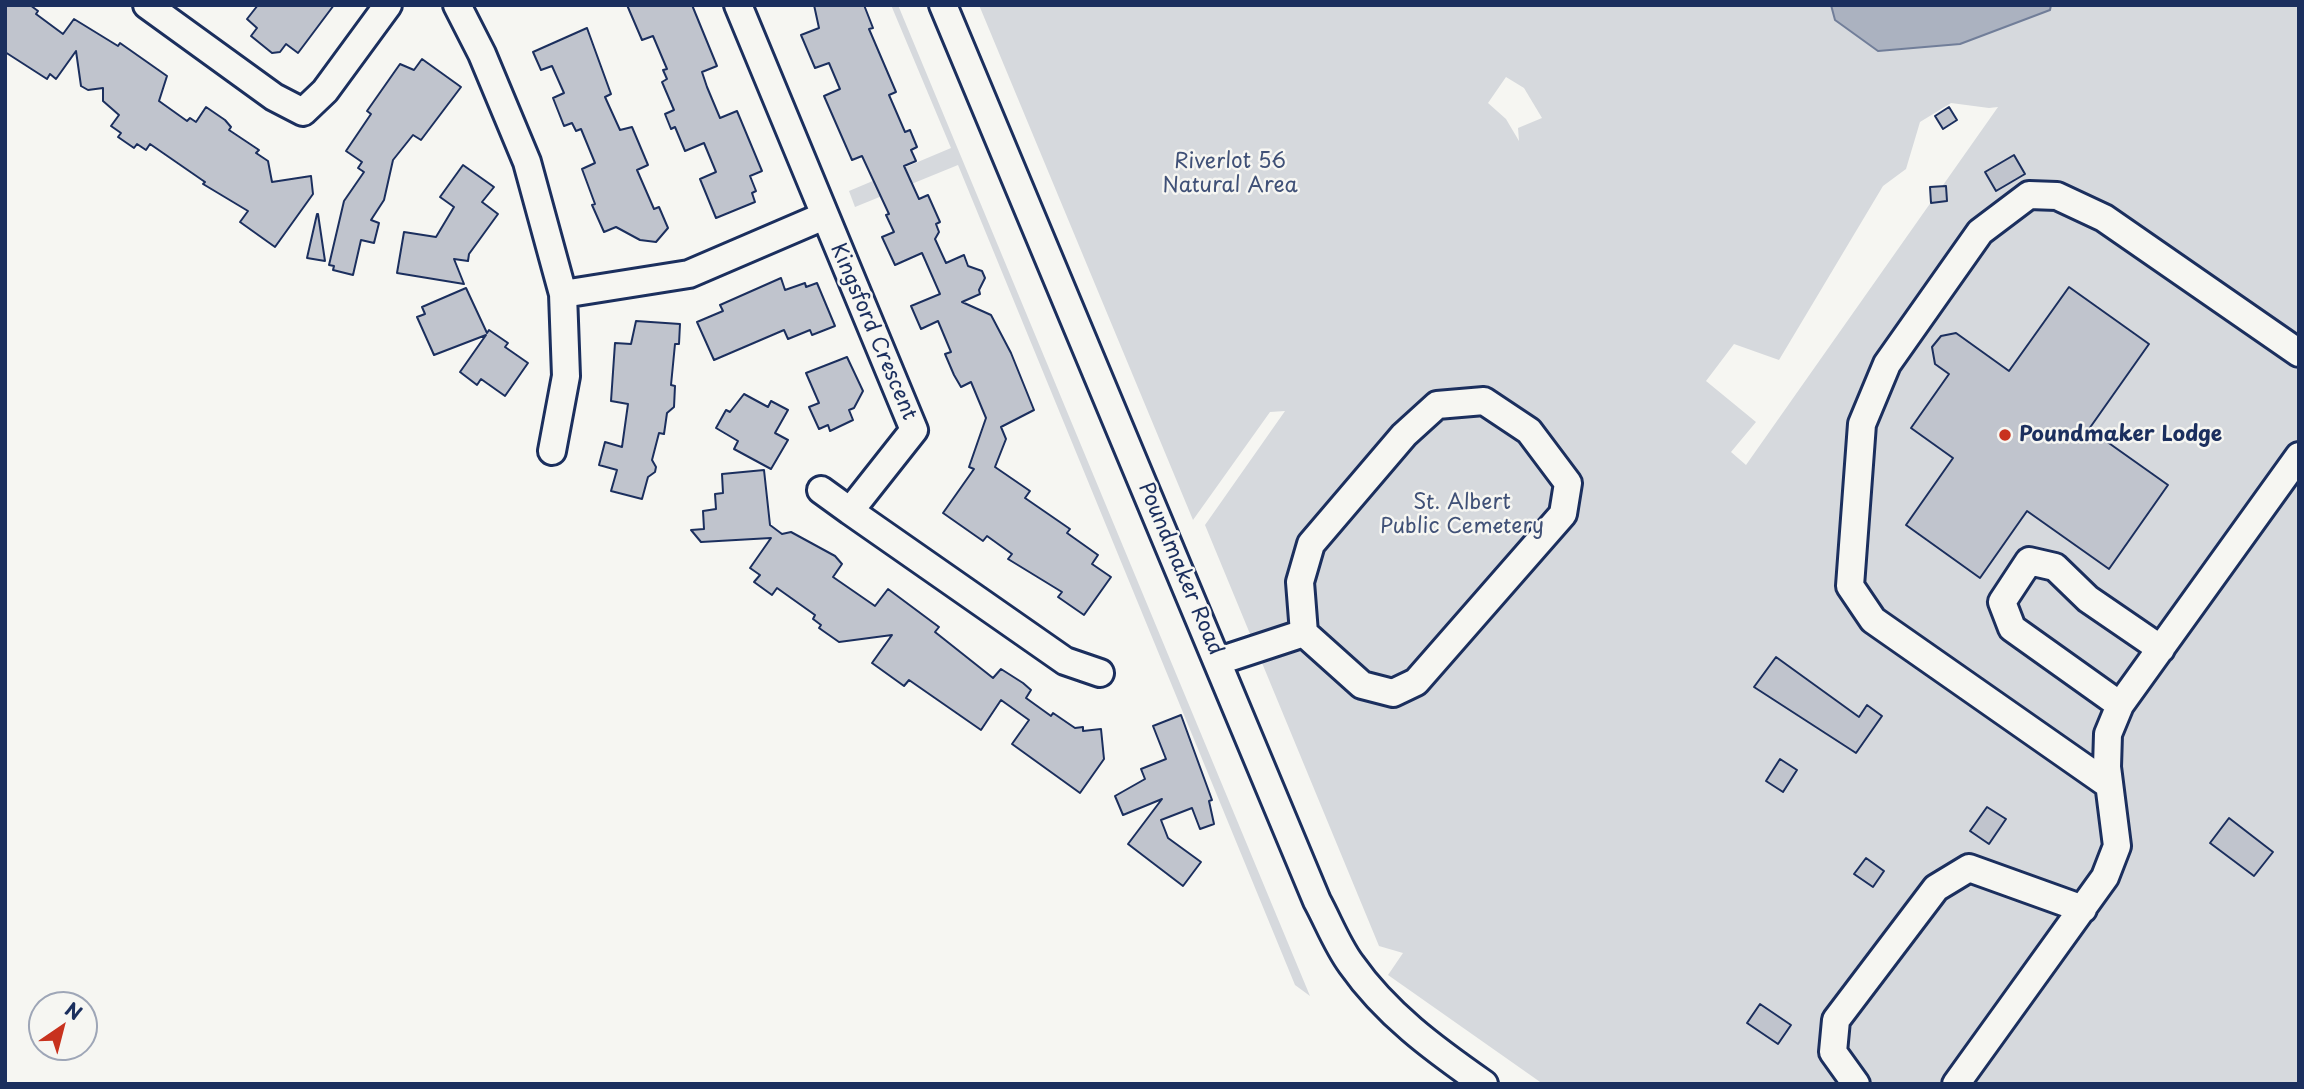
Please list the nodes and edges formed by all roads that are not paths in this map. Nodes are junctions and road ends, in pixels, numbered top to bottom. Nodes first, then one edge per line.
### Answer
1 (148, 5) edge
2 (388, 5) edge
3 (457, 5) edge
4 (738, 5) edge
5 (943, 5) edge
6 (824, 216) junction
7 (563, 294) junction
8 (2299, 353) edge
9 (552, 451) dead end
10 (2299, 456) edge
11 (821, 490) dead end
12 (850, 511) junction
13 (1304, 633) junction
14 (2161, 649) junction
15 (1219, 661) junction
16 (1100, 673) dead end
17 (2120, 705) junction
18 (2109, 785) junction
19 (2082, 909) junction
20 (1484, 1084) edge
21 (1856, 1084) edge
22 (1956, 1084) edge

1 - 2 street
3 - 7 street
4 - 6 street, Kingsford Crescent
5 - 15 street, Poundmaker Road
6 - 7 street, Kingsford Crescent
6 - 12 street, Kingsford Crescent
7 - 9 street
8 - 18 street
10 - 14 street
11 - 12 street
12 - 16 street
13 - 13 street
13 - 15 street
14 - 17 street
14 - 17 street
15 - 20 street, Poundmaker Road
17 - 18 street
18 - 19 street
19 - 21 street
19 - 22 street

